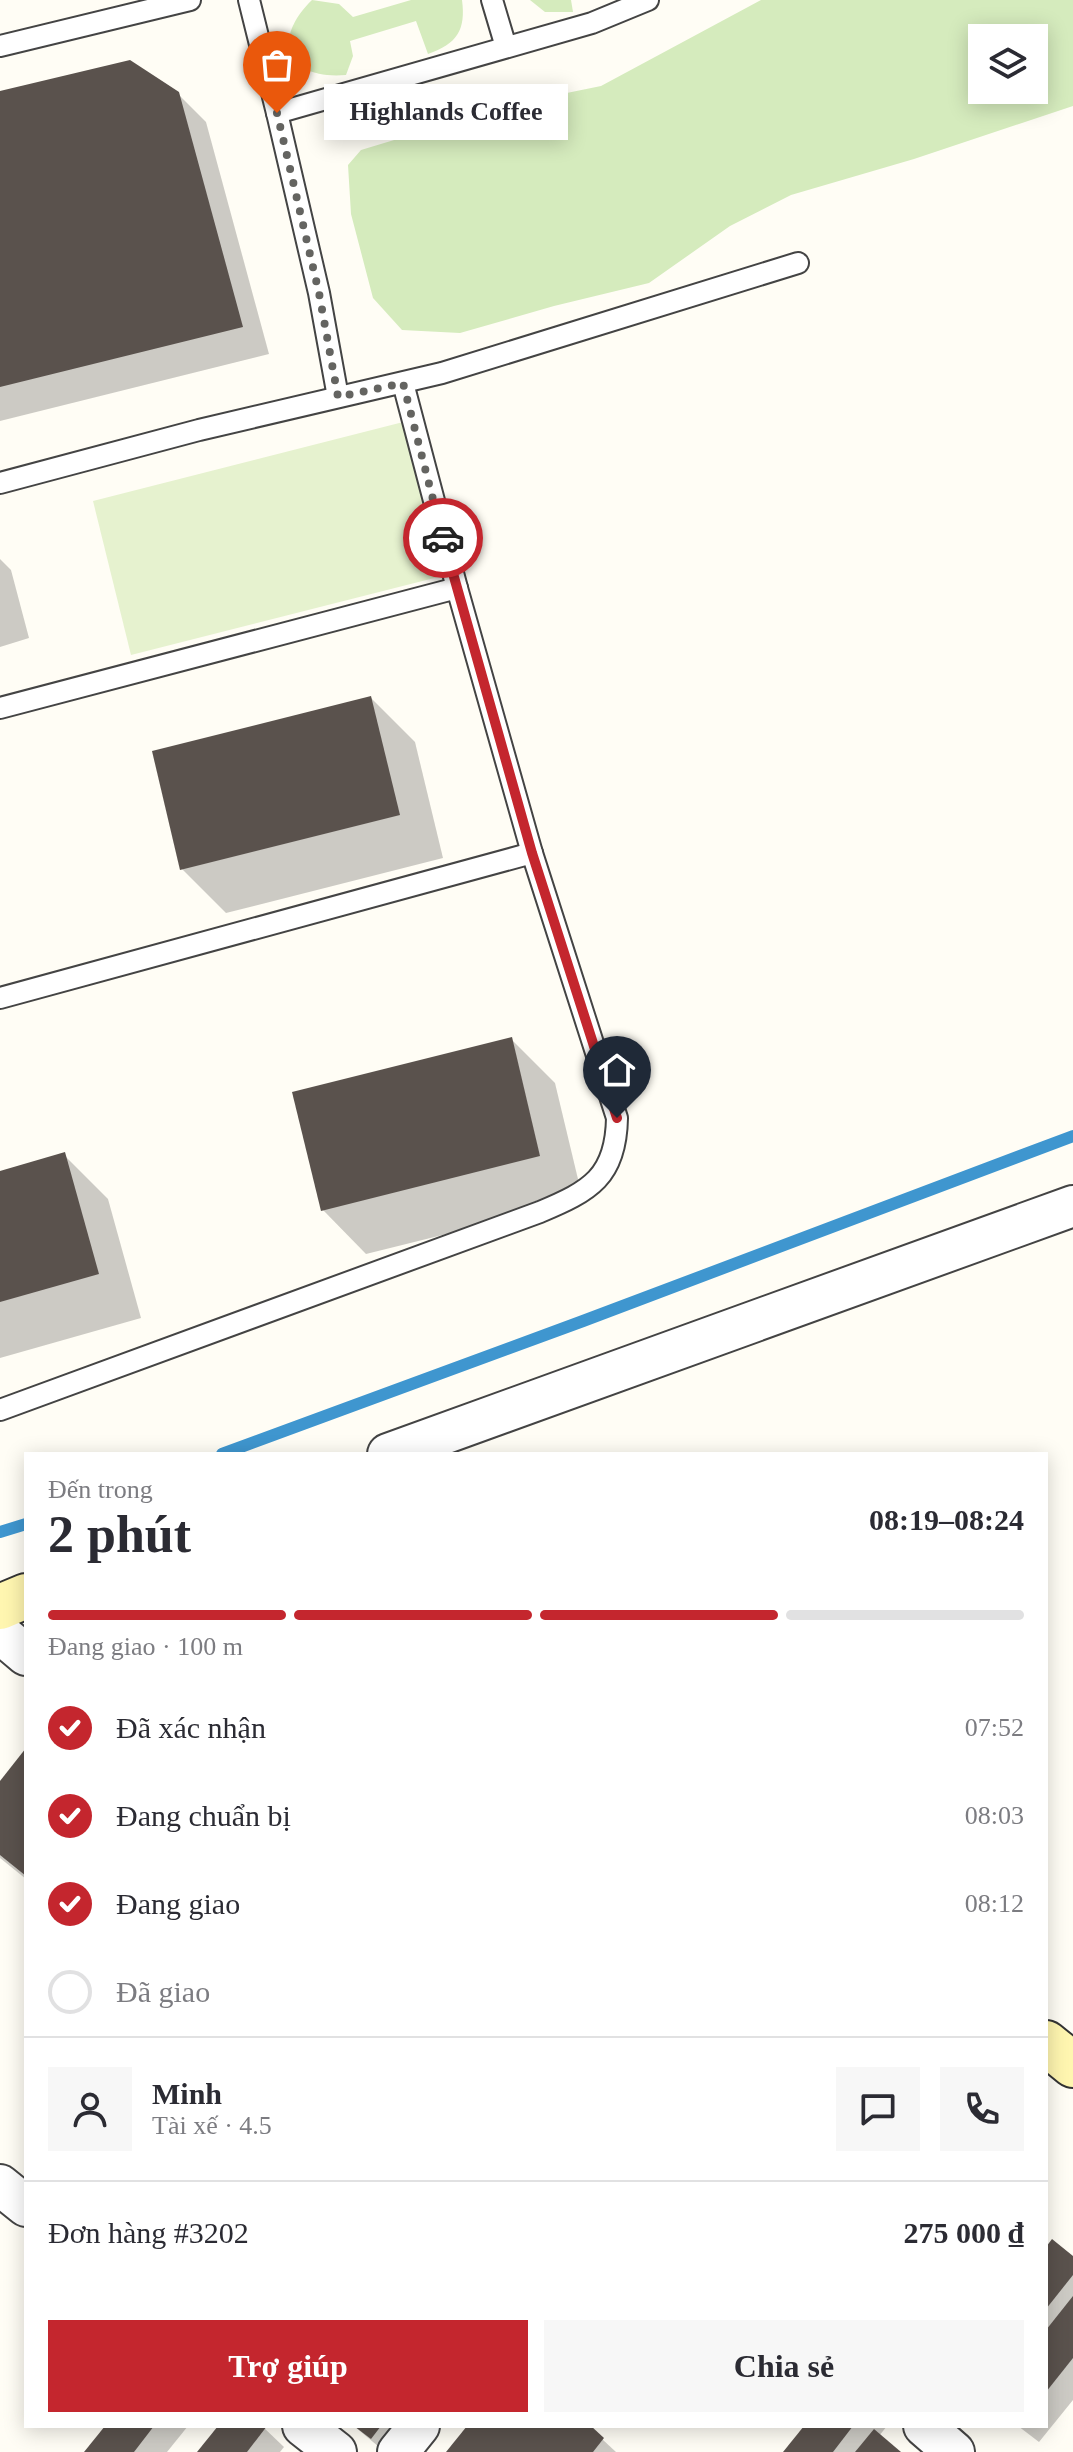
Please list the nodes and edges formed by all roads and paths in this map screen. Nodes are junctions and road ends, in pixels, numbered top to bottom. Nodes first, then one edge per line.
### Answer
1 (190, 0) edge
2 (249, 0) edge
3 (492, 0) edge
4 (648, 0) edge
5 (0, 46) edge
6 (506, 47) junction
7 (277, 113) junction
8 (798, 263) dead end
9 (403, 383) junction
10 (338, 397) junction
11 (0, 483) edge
12 (457, 588) junction
13 (0, 708) edge
14 (532, 853) junction
15 (0, 998) edge
16 (1073, 1206) edge
17 (0, 1410) edge
18 (394, 1452) edge
19 (24, 1597) edge
20 (0, 1607) edge
21 (0, 1633) edge
22 (24, 1653) edge
23 (1048, 2045) edge
24 (1073, 2065) edge
25 (0, 2185) edge
26 (24, 2204) edge
27 (306, 2428) edge
28 (417, 2428) edge
29 (926, 2428) edge
30 (336, 2452) edge
31 (398, 2452) edge
32 (954, 2452) edge

1 - 5 lane
2 - 7 lane
3 - 6 lane
4 - 6 lane
6 - 7 lane
7 - 10 lane
8 - 9 lane
9 - 10 lane
9 - 12 lane
10 - 11 lane
12 - 13 lane
12 - 14 lane
14 - 15 lane
14 - 17 lane
16 - 18 street
19 - 20 street
21 - 22 street
23 - 24 street
25 - 26 street
27 - 30 street
28 - 31 street
29 - 32 street

